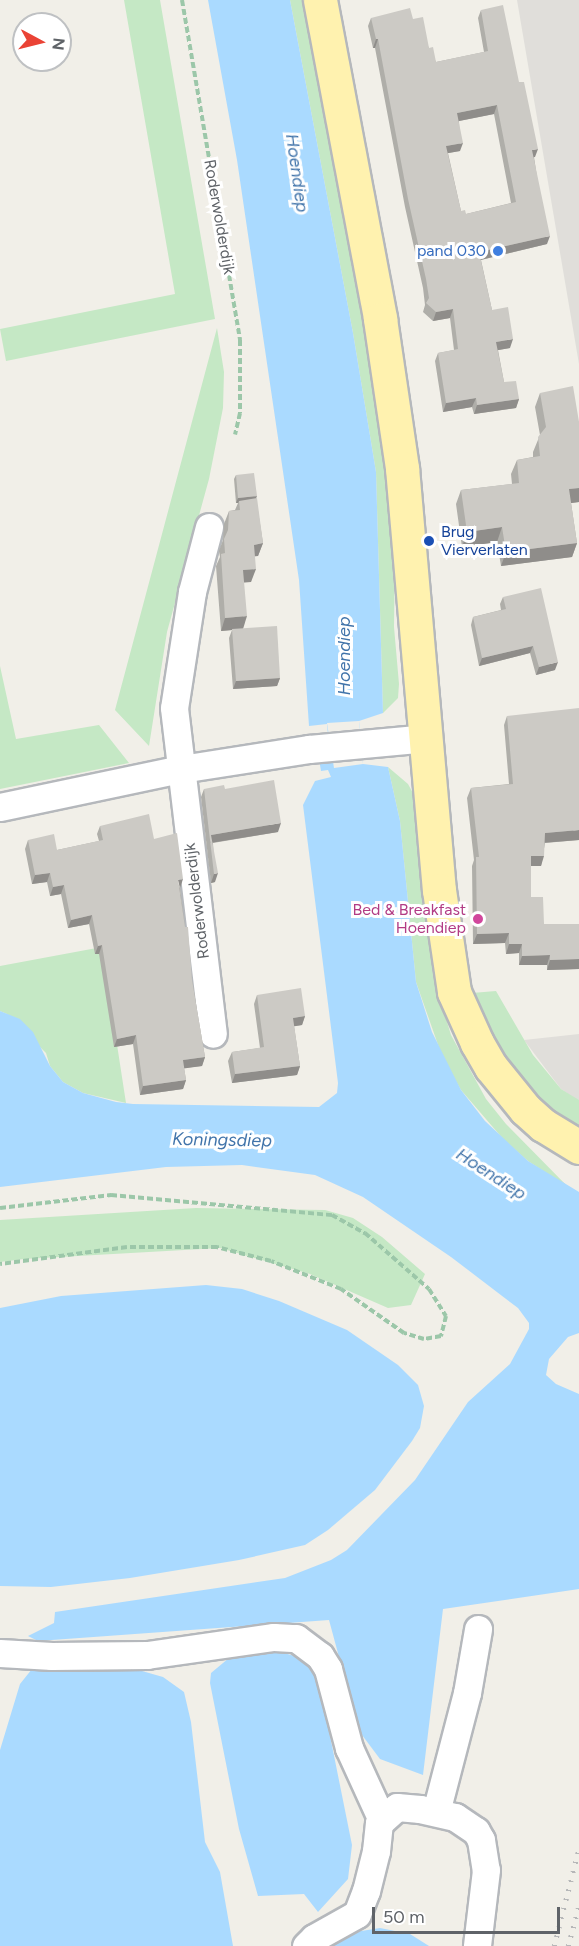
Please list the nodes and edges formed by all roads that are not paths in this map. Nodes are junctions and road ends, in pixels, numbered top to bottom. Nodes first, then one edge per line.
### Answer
1 (320, 0) edge
2 (209, 527) dead end
3 (427, 738) junction
4 (181, 770) junction
5 (0, 807) edge
6 (213, 1034) dead end
7 (579, 1147) edge
8 (478, 1629) dead end
9 (0, 1653) edge
10 (436, 1812) junction
11 (382, 1820) junction
12 (306, 1946) edge
13 (477, 1946) edge

1 - 3 main road
2 - 4 street, Roderwolderdijk
3 - 4 street
3 - 7 main road
4 - 5 street
4 - 6 street, Roderwolderdijk
8 - 10 street
9 - 11 street
10 - 11 street
10 - 13 street
11 - 12 street

